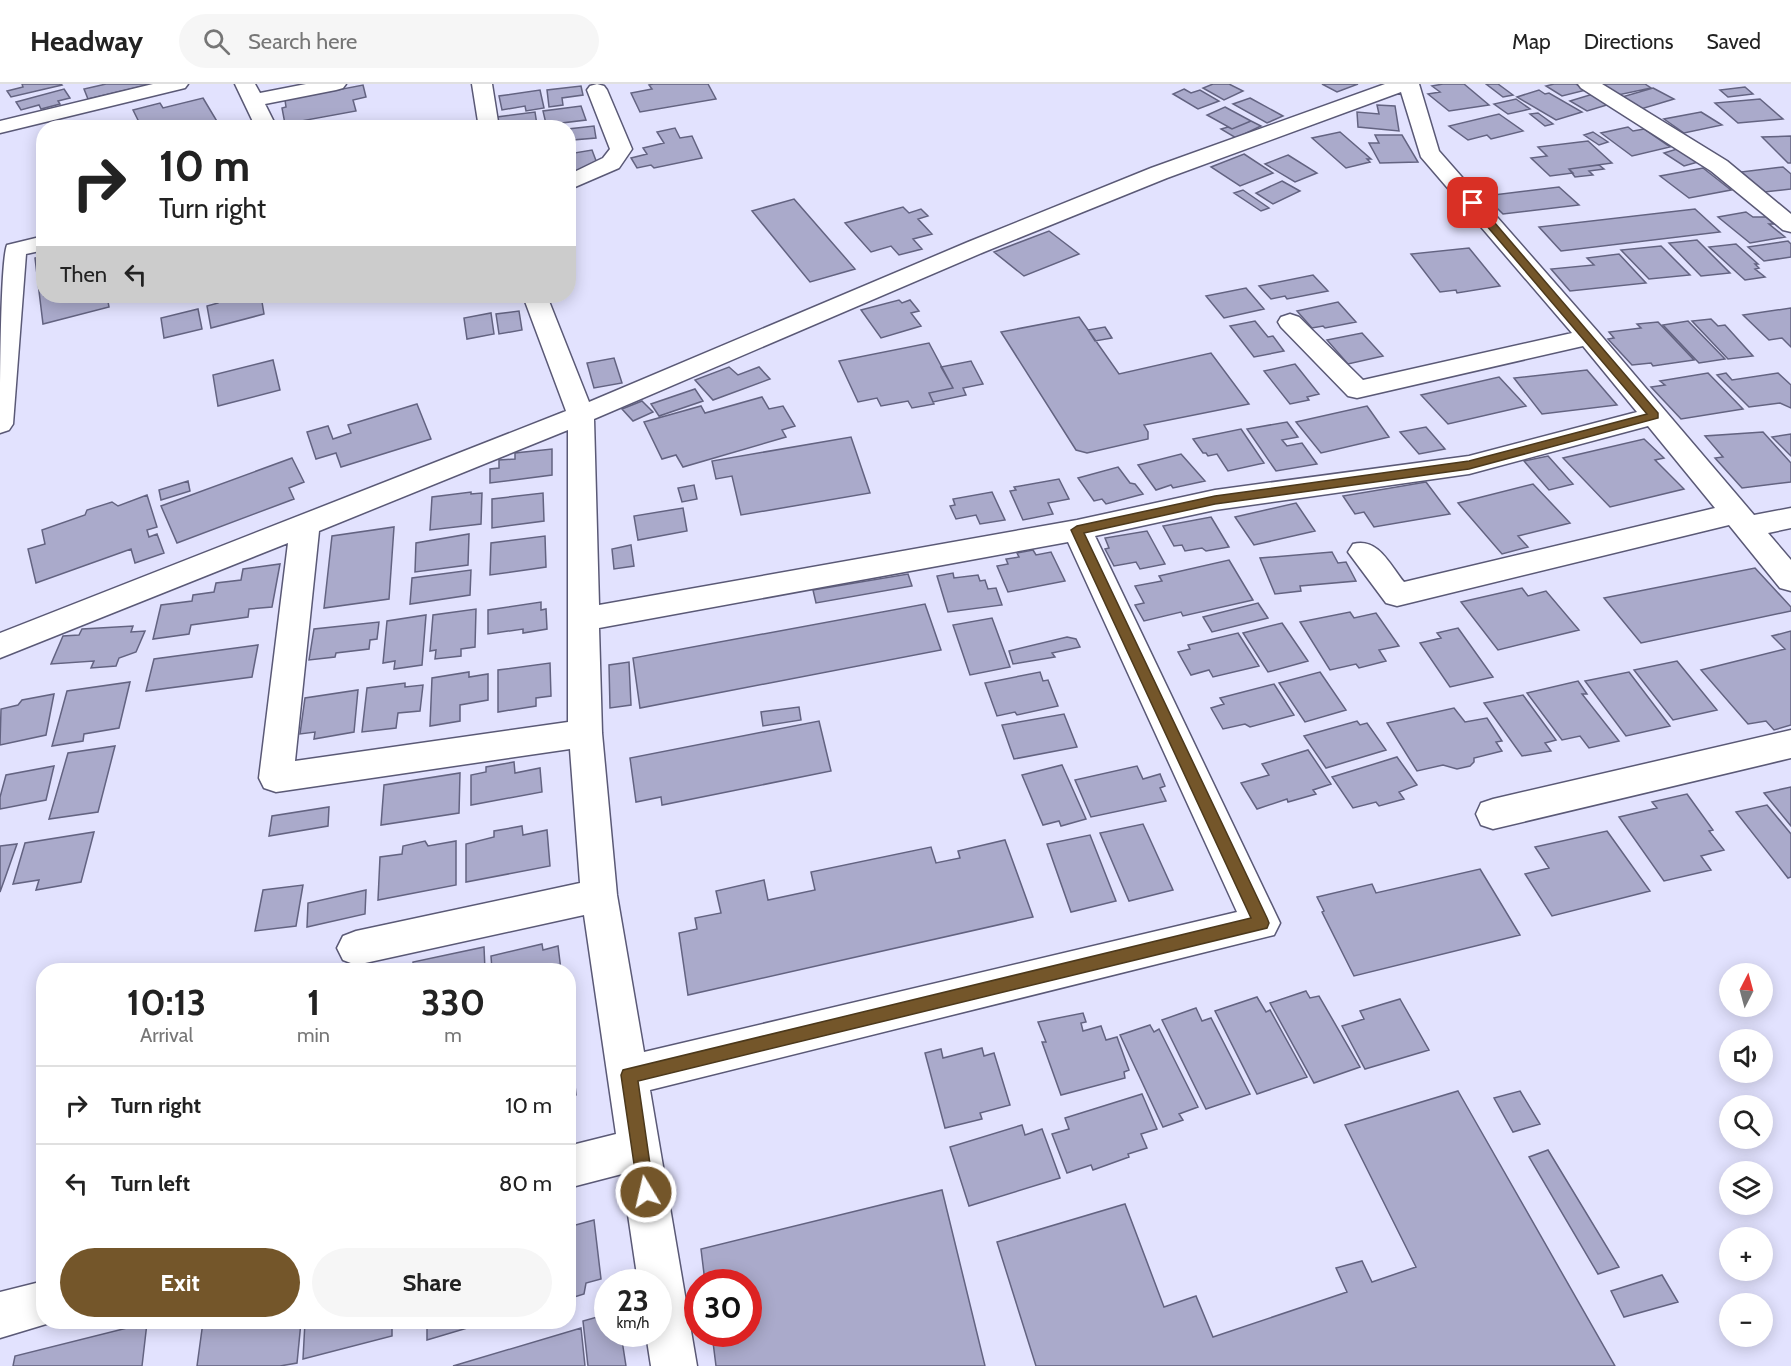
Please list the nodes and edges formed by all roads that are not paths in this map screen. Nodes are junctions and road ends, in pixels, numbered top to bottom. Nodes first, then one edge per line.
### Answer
1 (178, 84) edge
2 (336, 84) edge
3 (482, 84) edge
4 (1404, 84) edge
5 (1409, 84) edge
6 (1588, 84) edge
7 (597, 90) dead end
8 (250, 92) edge
9 (263, 120) edge
10 (488, 120) edge
11 (0, 127) edge
12 (576, 180) edge
13 (1791, 225) edge
14 (36, 245) edge
15 (538, 303) edge
16 (1290, 322) dead end
17 (1589, 337) junction
18 (2, 397) edge
19 (581, 415) junction
20 (1654, 416) junction
21 (0, 424) edge
22 (1791, 518) edge
23 (1741, 520) junction
24 (305, 524) junction
25 (1077, 530) junction
26 (1363, 552) dead end
27 (1791, 580) edge
28 (582, 620) junction
29 (0, 646) edge
30 (585, 733) junction
31 (1791, 744) edge
32 (1493, 814) dead end
33 (599, 895) junction
34 (356, 948) dead end
35 (629, 1075) junction
36 (639, 1149) junction
37 (576, 1165) edge
38 (36, 1305) edge
39 (0, 1315) edge
40 (674, 1366) edge

1 - 11 street
2 - 8 street
3 - 10 street
4 - 19 street
5 - 17 street
6 - 13 street
7 - 12 street
8 - 9 street
14 - 18 street
15 - 19 street
16 - 17 street
17 - 20 street
18 - 21 street
19 - 24 street
19 - 28 street
20 - 23 street
20 - 25 street
22 - 23 street
23 - 26 street
23 - 27 street
24 - 29 street
24 - 30 street
25 - 28 street
25 - 35 street
28 - 30 street
30 - 33 street
31 - 32 street
33 - 34 street
33 - 35 street
35 - 36 street
36 - 37 street
36 - 40 street
38 - 39 street

